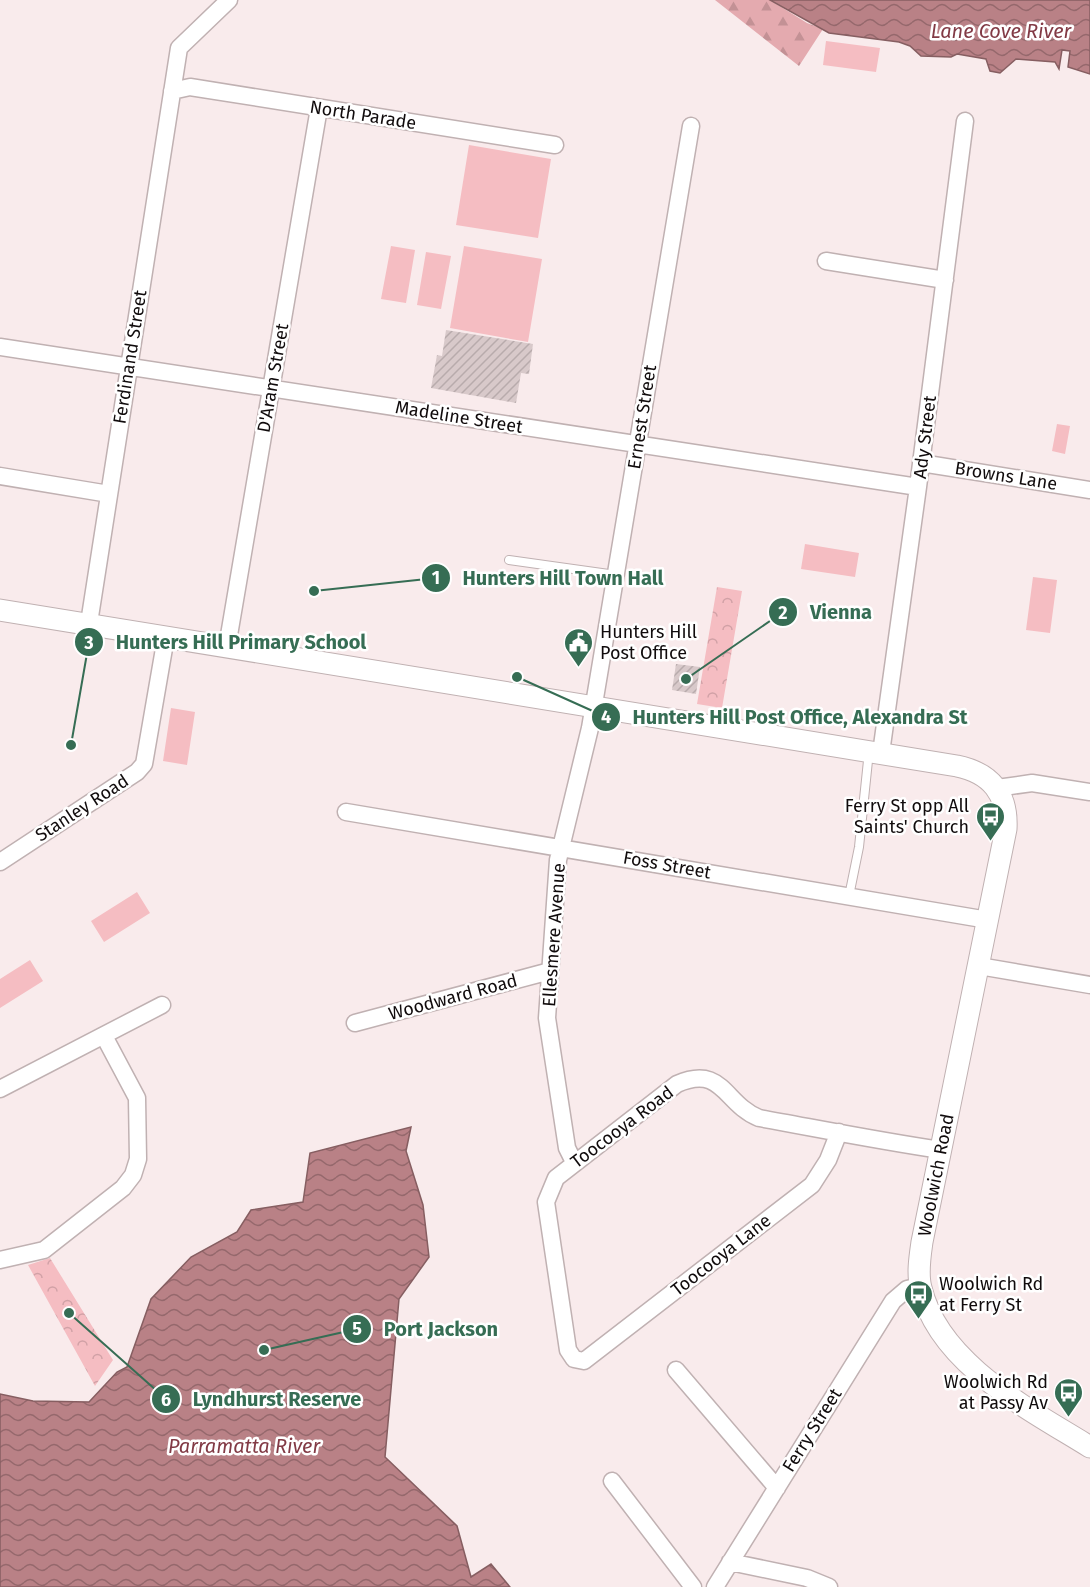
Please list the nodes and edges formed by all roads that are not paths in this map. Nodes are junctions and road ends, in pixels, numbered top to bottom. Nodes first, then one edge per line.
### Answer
1 (229, 0) edge
2 (172, 92) junction
3 (319, 108) junction
4 (965, 121) dead end
5 (691, 126) dead end
6 (555, 145) dead end
7 (826, 261) dead end
8 (945, 280) junction
9 (0, 347) edge
10 (129, 367) junction
11 (271, 389) junction
12 (638, 444) junction
13 (921, 463) junction
14 (0, 476) edge
15 (918, 487) junction
16 (1090, 490) edge
17 (109, 494) junction
18 (509, 560) dead end
19 (616, 575) junction
20 (0, 610) edge
21 (89, 623) junction
22 (166, 637) junction
23 (227, 647) junction
24 (594, 708) junction
25 (875, 752) junction
26 (997, 788) junction
27 (1090, 792) edge
28 (346, 812) dead end
29 (561, 847) junction
30 (0, 862) edge
31 (849, 896) junction
32 (988, 920) junction
33 (979, 966) junction
34 (550, 971) junction
35 (1090, 985) edge
36 (162, 1005) dead end
37 (355, 1023) dead end
38 (104, 1036) junction
39 (0, 1089) edge
40 (839, 1132) junction
41 (941, 1150) junction
42 (574, 1162) junction
43 (0, 1260) edge
44 (920, 1286) junction
45 (584, 1361) joint
46 (676, 1370) dead end
47 (1090, 1447) edge
48 (612, 1481) dead end
49 (777, 1488) junction
50 (730, 1562) junction
51 (693, 1587) edge
52 (715, 1587) edge
53 (829, 1587) edge

1 - 2 street, Ferdinand Street
2 - 3 street, North Parade
2 - 10 street, Ferdinand Street
3 - 6 street, North Parade
3 - 11 street, D'Aram Street
4 - 8 street, Ady Street
5 - 12 street, Ernest Street
7 - 8 street
8 - 13 street, Ady Street
9 - 10 street, Madeline Street
10 - 11 street, Madeline Street
10 - 17 street, Ferdinand Street
11 - 12 street, Madeline Street
11 - 23 street, D'Aram Street
12 - 15 street, Madeline Street
12 - 19 street, Ernest Street
13 - 15 street, Ady Street
13 - 16 street, Browns Lane
14 - 17 street
15 - 25 street, Ady Street
17 - 21 street, Ferdinand Street
18 - 19 lane
19 - 24 street, Ernest Street
20 - 21 street
21 - 22 street
22 - 23 street
22 - 30 street, Stanley Road
23 - 24 street
24 - 25 street
24 - 29 street, Ellesmere Avenue
25 - 26 street
25 - 31 lane
26 - 27 street
26 - 32 street, Woolwich Road
28 - 29 street, Foss Street
29 - 31 street, Foss Street
29 - 34 street, Ellesmere Avenue
31 - 32 street, Foss Street
32 - 33 street, Woolwich Road
33 - 35 street
33 - 41 street, Woolwich Road
34 - 37 street, Woodward Road
34 - 42 street, Ellesmere Avenue
36 - 38 street
38 - 39 street
38 - 43 street
40 - 41 street, Toocooya Road
40 - 42 street, Toocooya Road
40 - 45 street, Toocooya Lane
41 - 44 street, Woolwich Road
42 - 45 street, Toocooya Road
44 - 47 street, Woolwich Road
44 - 49 street, Ferry Street
46 - 49 street
48 - 51 street
49 - 50 street, Ferry Street
50 - 52 street, Ferry Street
50 - 53 street

